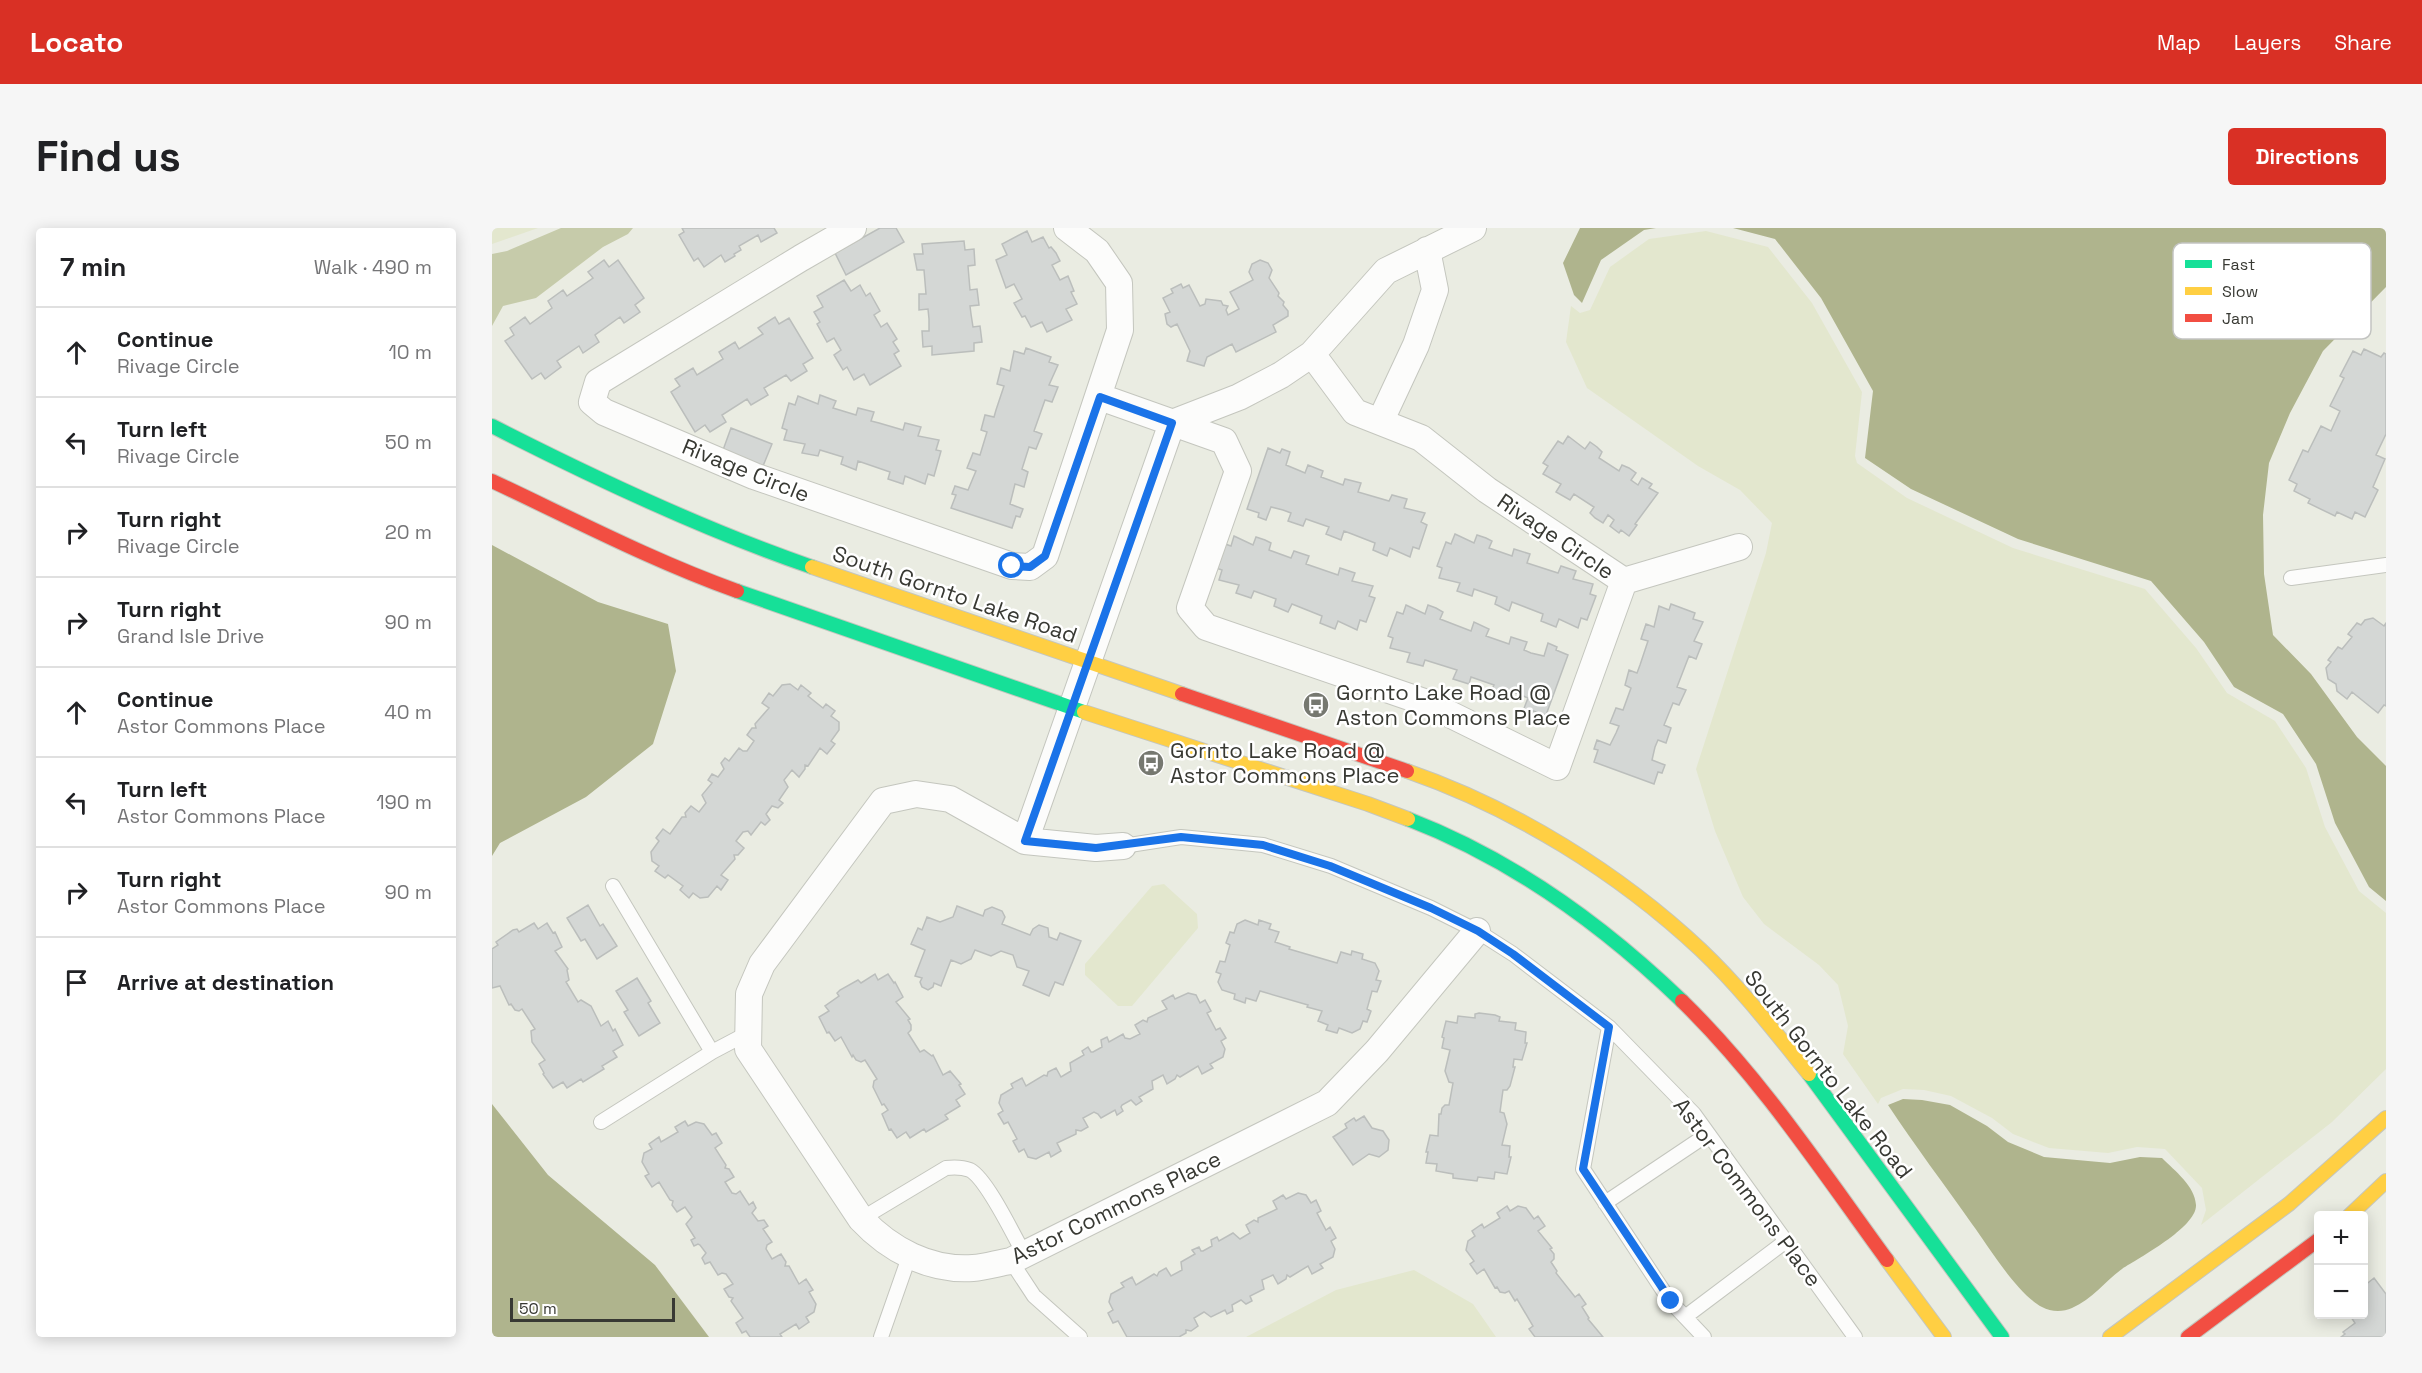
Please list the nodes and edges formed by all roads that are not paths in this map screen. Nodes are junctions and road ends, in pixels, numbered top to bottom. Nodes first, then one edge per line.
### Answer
1 (853, 228) edge
2 (1067, 228) edge
3 (1440, 228) edge
4 (1473, 228) edge
5 (1427, 250) junction
6 (1312, 354) junction
7 (1100, 397) junction
8 (1381, 420) junction
9 (1172, 423) junction
10 (492, 426) edge
11 (492, 481) edge
12 (1739, 547) dead end
13 (2386, 565) edge
14 (2291, 578) dead end
15 (1624, 581) junction
16 (1089, 662) junction
17 (1072, 708) junction
18 (1025, 841) junction
19 (1123, 846) joint
20 (613, 886) dead end
21 (1478, 931) junction
22 (1609, 1027) junction
23 (748, 1033) junction
24 (712, 1052) junction
25 (2386, 1118) edge
26 (601, 1122) dead end
27 (1708, 1134) junction
28 (2386, 1180) edge
29 (1605, 1203) junction
30 (2353, 1211) edge
31 (861, 1219) junction
32 (1786, 1241) junction
33 (2314, 1244) edge
34 (909, 1257) junction
35 (1017, 1258) junction
36 (1685, 1317) junction
37 (881, 1337) edge
38 (1080, 1337) edge
39 (1704, 1337) edge
40 (1855, 1337) edge
41 (1944, 1337) edge
42 (2002, 1337) edge
43 (2110, 1337) edge
44 (2188, 1337) edge

1 - 7 street, Rivage Circle
2 - 7 street, Rivage Circle
3 - 5 street
4 - 5 street
5 - 6 street
5 - 8 street
6 - 8 street, Rivage Circle
6 - 9 street
7 - 9 street, Rivage Circle
8 - 15 street, Rivage Circle
9 - 15 street, Rivage Circle
9 - 16 street
10 - 16 street, South Gornto Lake Road
11 - 17 street
12 - 15 street
13 - 14 lane
16 - 17 street
16 - 42 street, South Gornto Lake Road
17 - 18 street
17 - 41 street
18 - 19 street, Astor Commons Place
18 - 23 street, Astor Commons Place
19 - 21 lane, Astor Commons Place
20 - 24 lane
21 - 22 lane, Astor Commons Place
21 - 35 street, Astor Commons Place
22 - 27 lane, Astor Commons Place
22 - 29 lane
23 - 24 lane
23 - 31 street, Astor Commons Place
24 - 26 lane
25 - 43 street
27 - 29 lane
27 - 32 lane, Astor Commons Place
28 - 30 street
29 - 36 lane
31 - 34 street, Astor Commons Place
31 - 35 lane
32 - 36 lane
32 - 40 lane, Astor Commons Place
33 - 44 street
34 - 35 street, Astor Commons Place
34 - 37 lane
35 - 38 lane
36 - 39 lane

